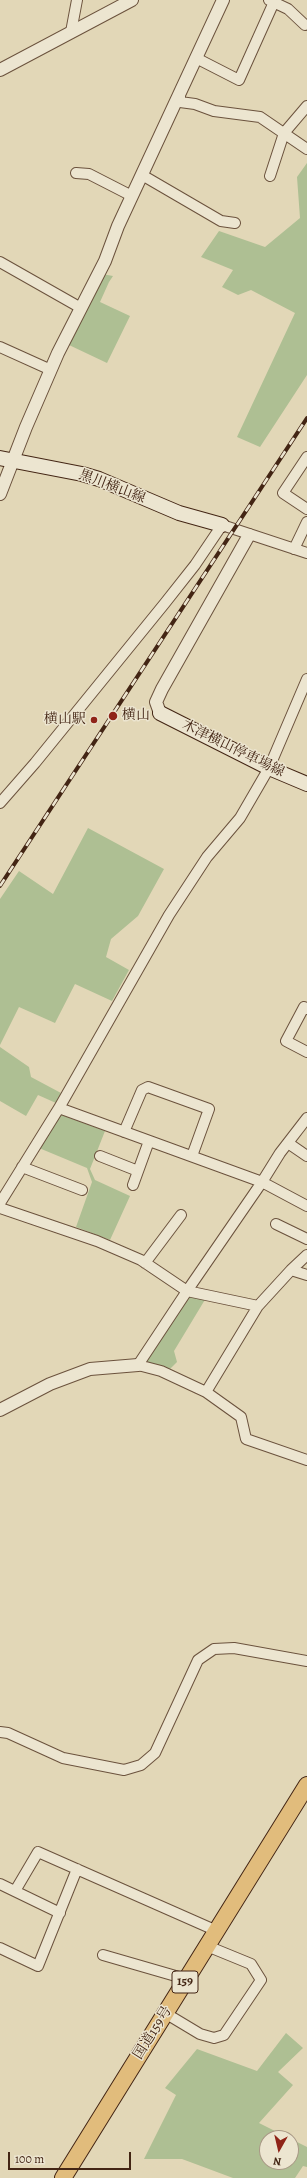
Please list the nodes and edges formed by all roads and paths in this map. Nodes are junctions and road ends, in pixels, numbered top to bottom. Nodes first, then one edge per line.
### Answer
1 (78, 0) edge
2 (132, 0) edge
3 (223, 0) edge
4 (272, 1) edge
5 (305, 25) dead end
6 (71, 32) junction
7 (196, 58) junction
8 (0, 70) edge
9 (180, 92) junction
10 (307, 106) edge
11 (284, 133) junction
12 (307, 149) edge
13 (76, 173) dead end
14 (142, 175) junction
15 (270, 176) dead end
16 (132, 196) junction
17 (235, 222) dead end
18 (0, 262) edge
19 (81, 308) junction
20 (0, 347) edge
21 (51, 370) junction
22 (307, 457) edge
23 (6, 459) edge
24 (0, 494) edge
25 (307, 509) edge
26 (307, 522) edge
27 (222, 525) junction
28 (249, 535) junction
29 (294, 549) junction
30 (307, 553) edge
31 (307, 679) edge
32 (160, 713) joint
33 (269, 768) junction
34 (307, 784) edge
35 (0, 802) edge
36 (307, 1008) edge
37 (307, 1052) edge
38 (59, 1108) junction
39 (307, 1118) edge
40 (124, 1132) junction
41 (149, 1141) junction
42 (288, 1143) junction
43 (100, 1156) dead end
44 (192, 1156) junction
45 (307, 1156) edge
46 (22, 1167) junction
47 (138, 1171) junction
48 (262, 1182) junction
49 (132, 1185) dead end
50 (82, 1190) dead end
51 (0, 1203) edge
52 (307, 1206) edge
53 (0, 1208) edge
54 (181, 1215) dead end
55 (276, 1224) dead end
56 (307, 1239) edge
57 (307, 1255) edge
58 (145, 1263) junction
59 (291, 1270) junction
60 (307, 1275) edge
61 (187, 1291) junction
62 (258, 1306) junction
63 (138, 1365) junction
64 (206, 1392) junction
65 (0, 1410) edge
66 (307, 1460) edge
67 (307, 1661) edge
68 (0, 1732) edge
69 (307, 1785) edge
70 (77, 1869) junction
71 (0, 1884) edge
72 (16, 1891) junction
73 (60, 1913) junction
74 (217, 1931) junction
75 (207, 1946) junction
76 (0, 1948) edge
77 (103, 1954) dead end
78 (186, 1980) junction
79 (166, 2013) junction
80 (63, 2178) edge

1 - 6 street
2 - 6 street
3 - 7 street
4 - 5 street
4 - 7 street
6 - 8 street
7 - 9 street
9 - 11 street
9 - 14 street
10 - 11 street
11 - 12 street
11 - 15 street
13 - 16 street
14 - 16 street
14 - 17 street
16 - 19 street
18 - 19 street
19 - 21 street
20 - 21 street
21 - 23 street
22 - 25 street
23 - 24 street
23 - 27 main road, 黒川横山線
26 - 29 street
27 - 28 street
27 - 35 street
28 - 29 street
28 - 32 street
29 - 30 street
31 - 33 street
32 - 33 main road, 木津横山停車場線
33 - 34 main road, 木津横山停車場線
33 - 38 street
36 - 37 street
38 - 40 street
38 - 46 street
39 - 42 street
40 - 41 street
40 - 44 street
41 - 44 street
41 - 47 street
42 - 45 street
42 - 48 street
43 - 47 street
44 - 48 street
46 - 50 street
46 - 51 street
47 - 49 street
48 - 52 street
48 - 61 street
53 - 58 street
54 - 58 street
55 - 56 street
57 - 59 street
58 - 61 street
59 - 60 street
59 - 62 street
61 - 62 street
61 - 63 street
62 - 64 street
63 - 64 street
63 - 65 street
64 - 66 street
67 - 68 street
69 - 74 highway, 国道159号 / 159
70 - 72 street
70 - 73 street
70 - 74 street
71 - 72 street
72 - 73 street
73 - 76 street
74 - 75 highway, 国道159号 / 159
75 - 78 highway, 国道159号 / 159
75 - 79 street
77 - 78 street
78 - 79 highway, 国道159号 / 159
79 - 80 highway, 国道159号 / 159

